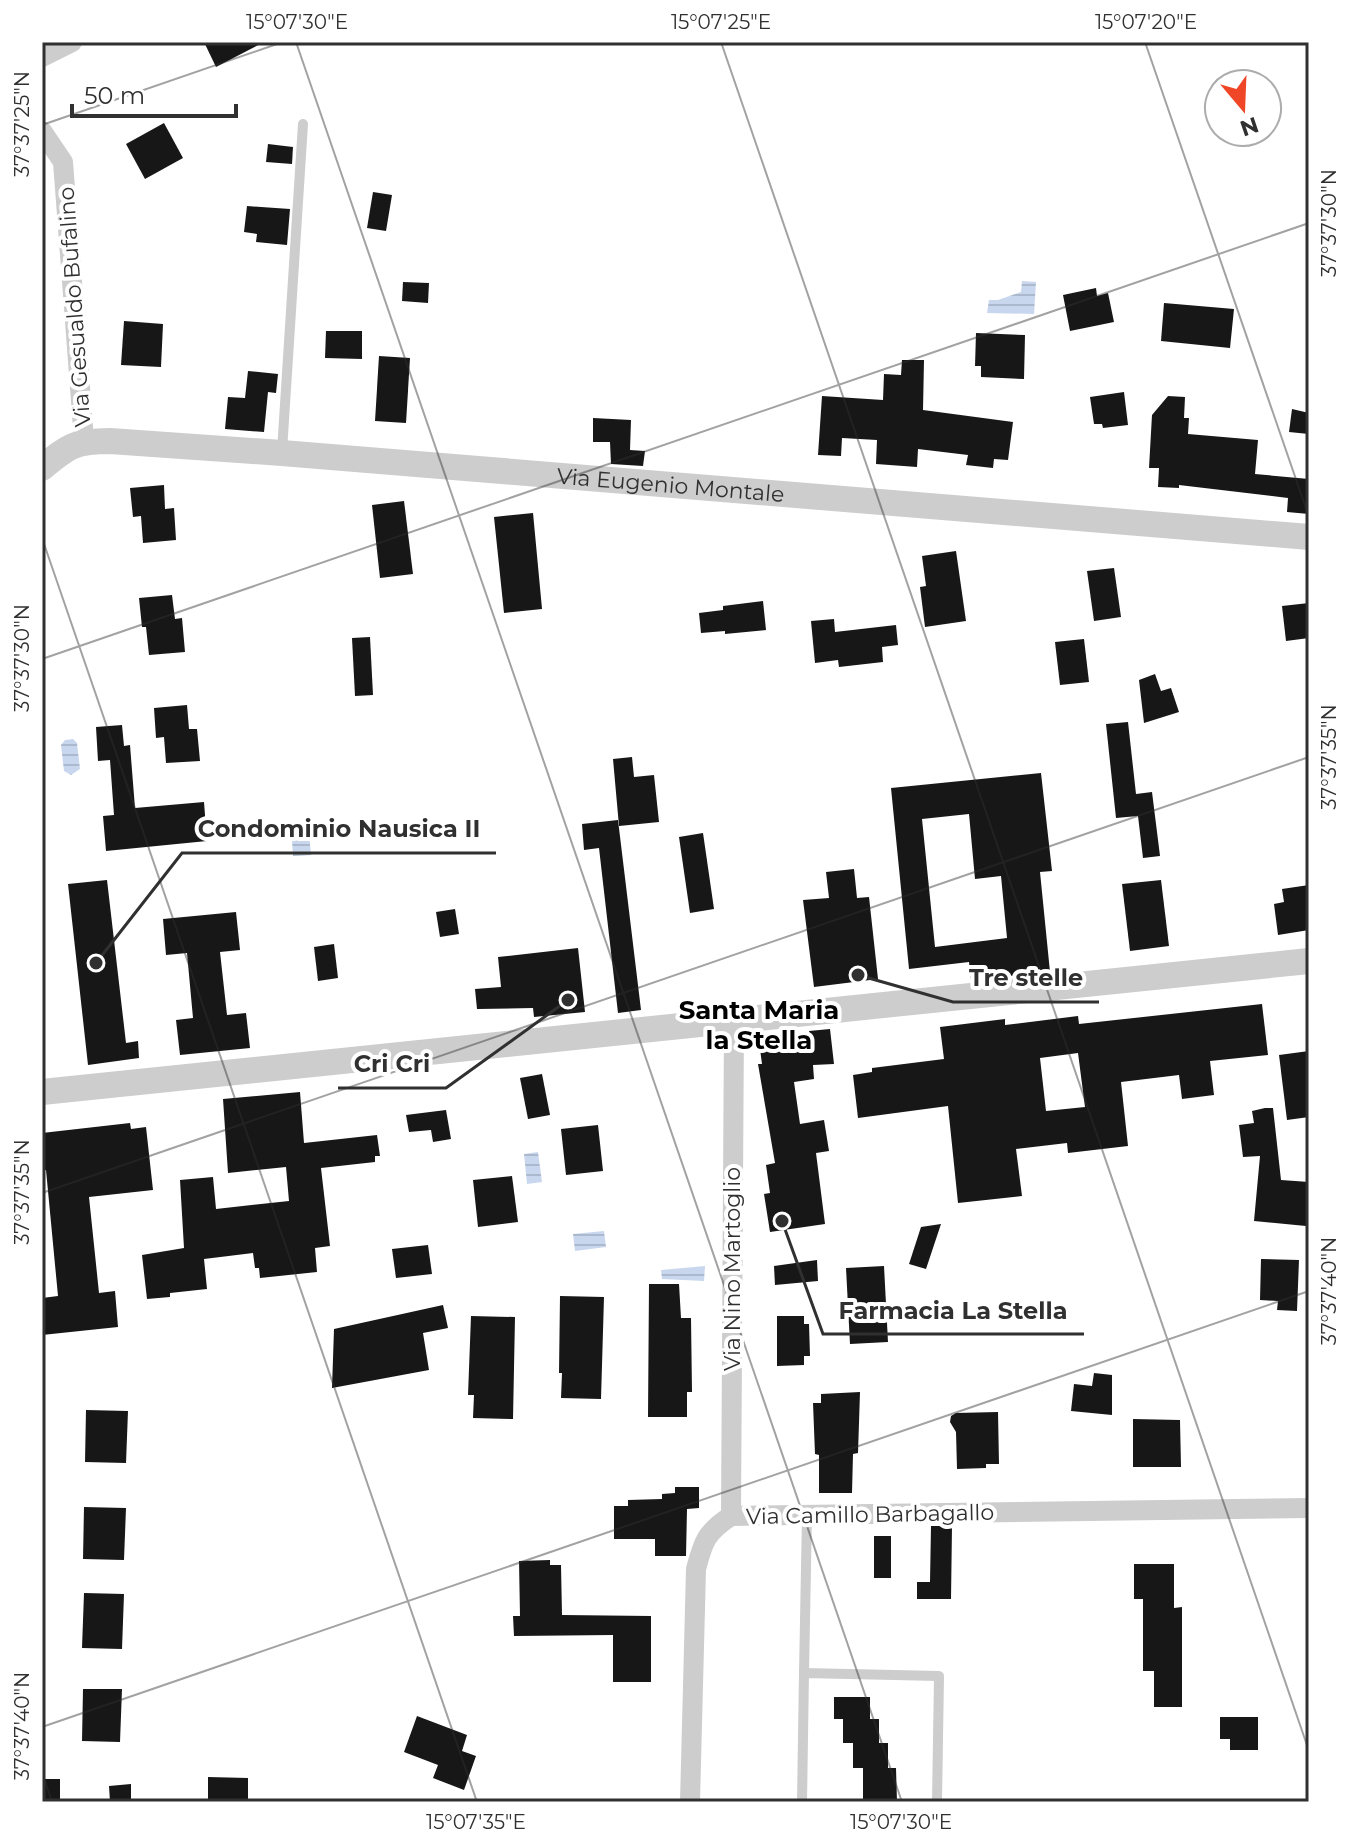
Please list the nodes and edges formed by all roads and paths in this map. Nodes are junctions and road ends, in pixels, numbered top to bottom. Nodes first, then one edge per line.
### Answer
1 (72, 42) edge
2 (42, 57) edge
3 (303, 124) dead end
4 (42, 131) edge
5 (84, 441) junction
6 (282, 453) junction
7 (42, 468) edge
8 (1309, 537) edge
9 (1309, 961) edge
10 (734, 1021) junction
11 (42, 1092) edge
12 (1309, 1508) edge
13 (807, 1515) junction
14 (731, 1516) junction
15 (804, 1673) junction
16 (690, 1802) edge
17 (802, 1802) edge
18 (937, 1802) edge

1 - 2 street
3 - 6 lane
4 - 5 street, Via Gesualdo Bufalino
5 - 6 street, Via Eugenio Montale
5 - 7 street
6 - 8 street, Via Eugenio Montale
9 - 10 street
10 - 11 street
10 - 14 street, Via Nino Martoglio
12 - 13 street, Via Camillo Barbagallo
13 - 14 street, Via Camillo Barbagallo
13 - 15 lane
14 - 16 street, Via Camillo Barbagallo
15 - 17 lane
15 - 18 lane

